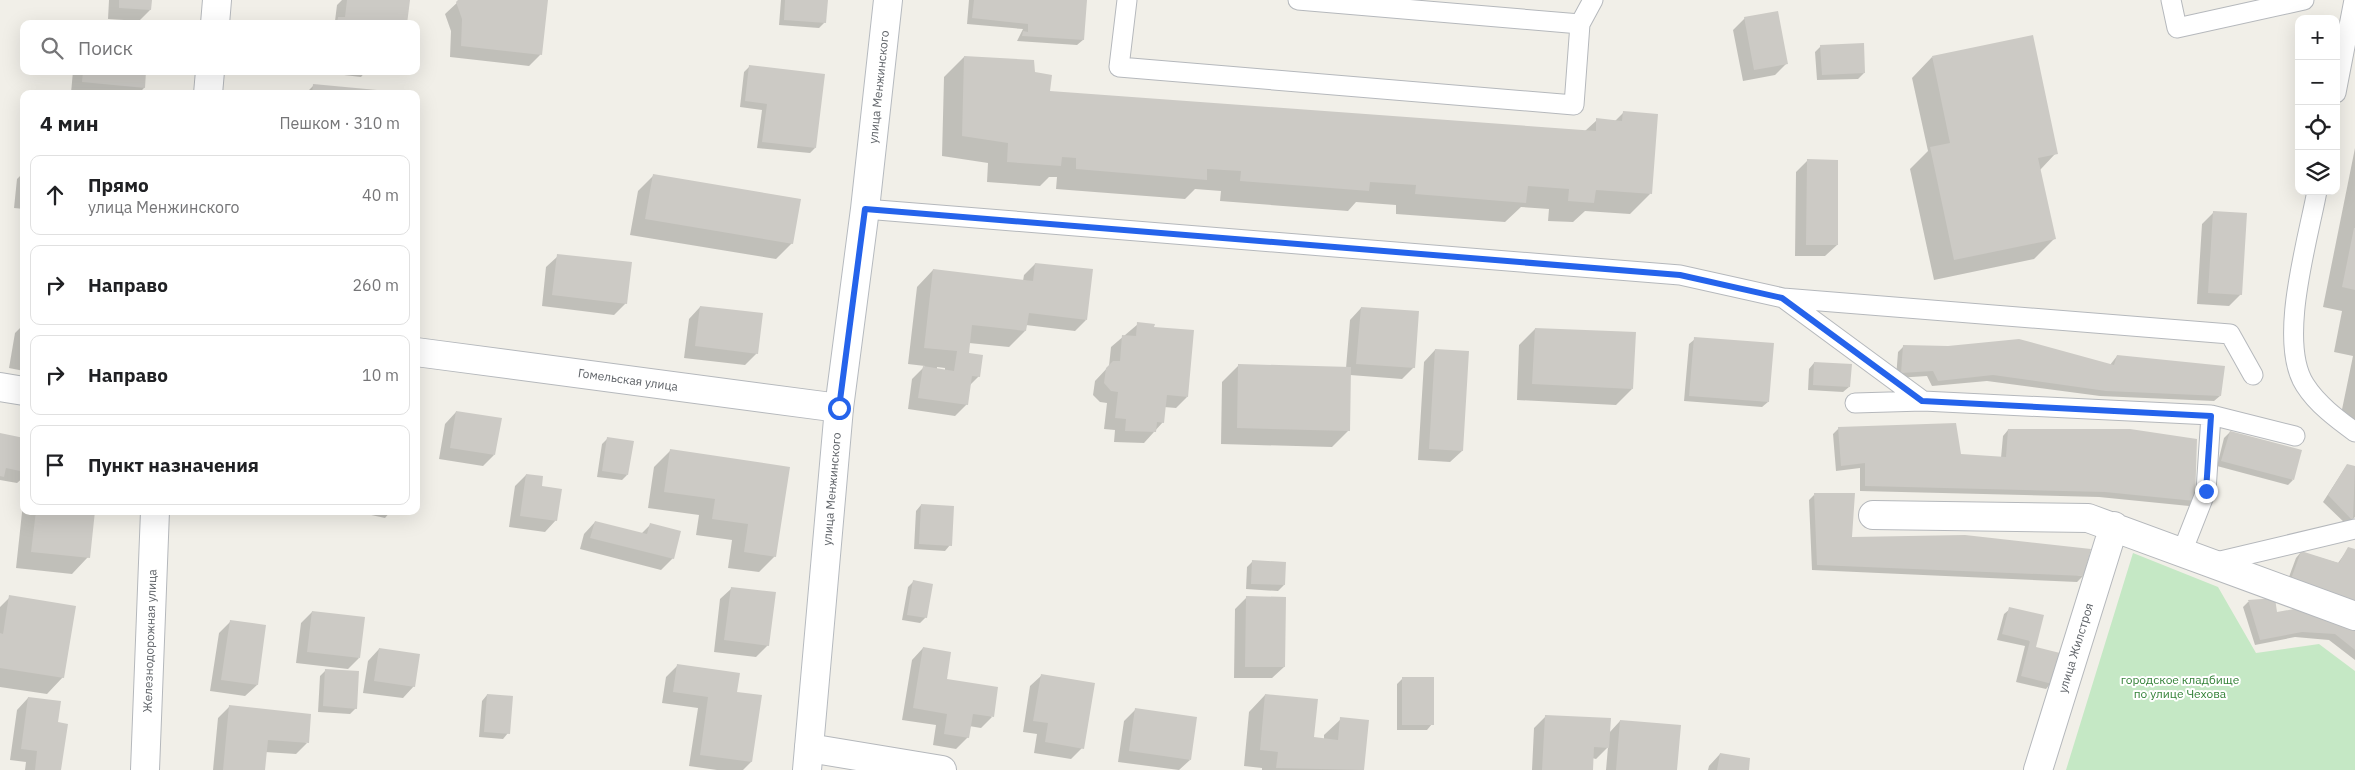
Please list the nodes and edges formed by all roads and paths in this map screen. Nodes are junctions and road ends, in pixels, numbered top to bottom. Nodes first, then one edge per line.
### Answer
1 (217, 0) edge
2 (888, 0) edge
3 (1127, 0) edge
4 (1298, 0) edge
5 (1593, 0) edge
6 (2171, 0) edge
7 (2304, 0) edge
8 (2354, 0) edge
9 (215, 20) edge
10 (1580, 24) junction
11 (2340, 72) edge
12 (210, 75) edge
13 (208, 90) edge
14 (2316, 195) edge
15 (865, 209) junction
16 (1782, 298) junction
17 (420, 353) edge
18 (2253, 374) dead end
19 (0, 387) edge
20 (20, 390) edge
21 (1922, 401) junction
22 (1855, 403) dead end
23 (839, 408) junction
24 (2211, 416) junction
25 (2355, 432) edge
26 (2295, 436) dead end
27 (155, 515) edge
28 (1873, 515) dead end
29 (2114, 526) junction
30 (2355, 529) edge
31 (2182, 552) junction
32 (2212, 563) junction
33 (2355, 616) edge
34 (808, 759) edge
35 (145, 770) edge
36 (942, 770) edge
37 (2038, 770) edge

1 - 9 street
2 - 15 street, улица Менжинского
3 - 10 lane
4 - 10 lane
5 - 10 lane
6 - 7 lane
8 - 11 lane
12 - 13 street
14 - 25 lane
15 - 16 lane
15 - 23 street, улица Менжинского
16 - 18 lane
16 - 21 lane
17 - 23 street, Гомельская улица
19 - 20 street
21 - 22 lane
21 - 24 lane
23 - 34 street, улица Менжинского
24 - 26 lane
24 - 31 lane
27 - 35 street, Железнодорожная улица
28 - 29 street
29 - 31 street
29 - 37 street, улица Жилстроя
30 - 32 lane
31 - 32 street
32 - 33 street
34 - 36 street

